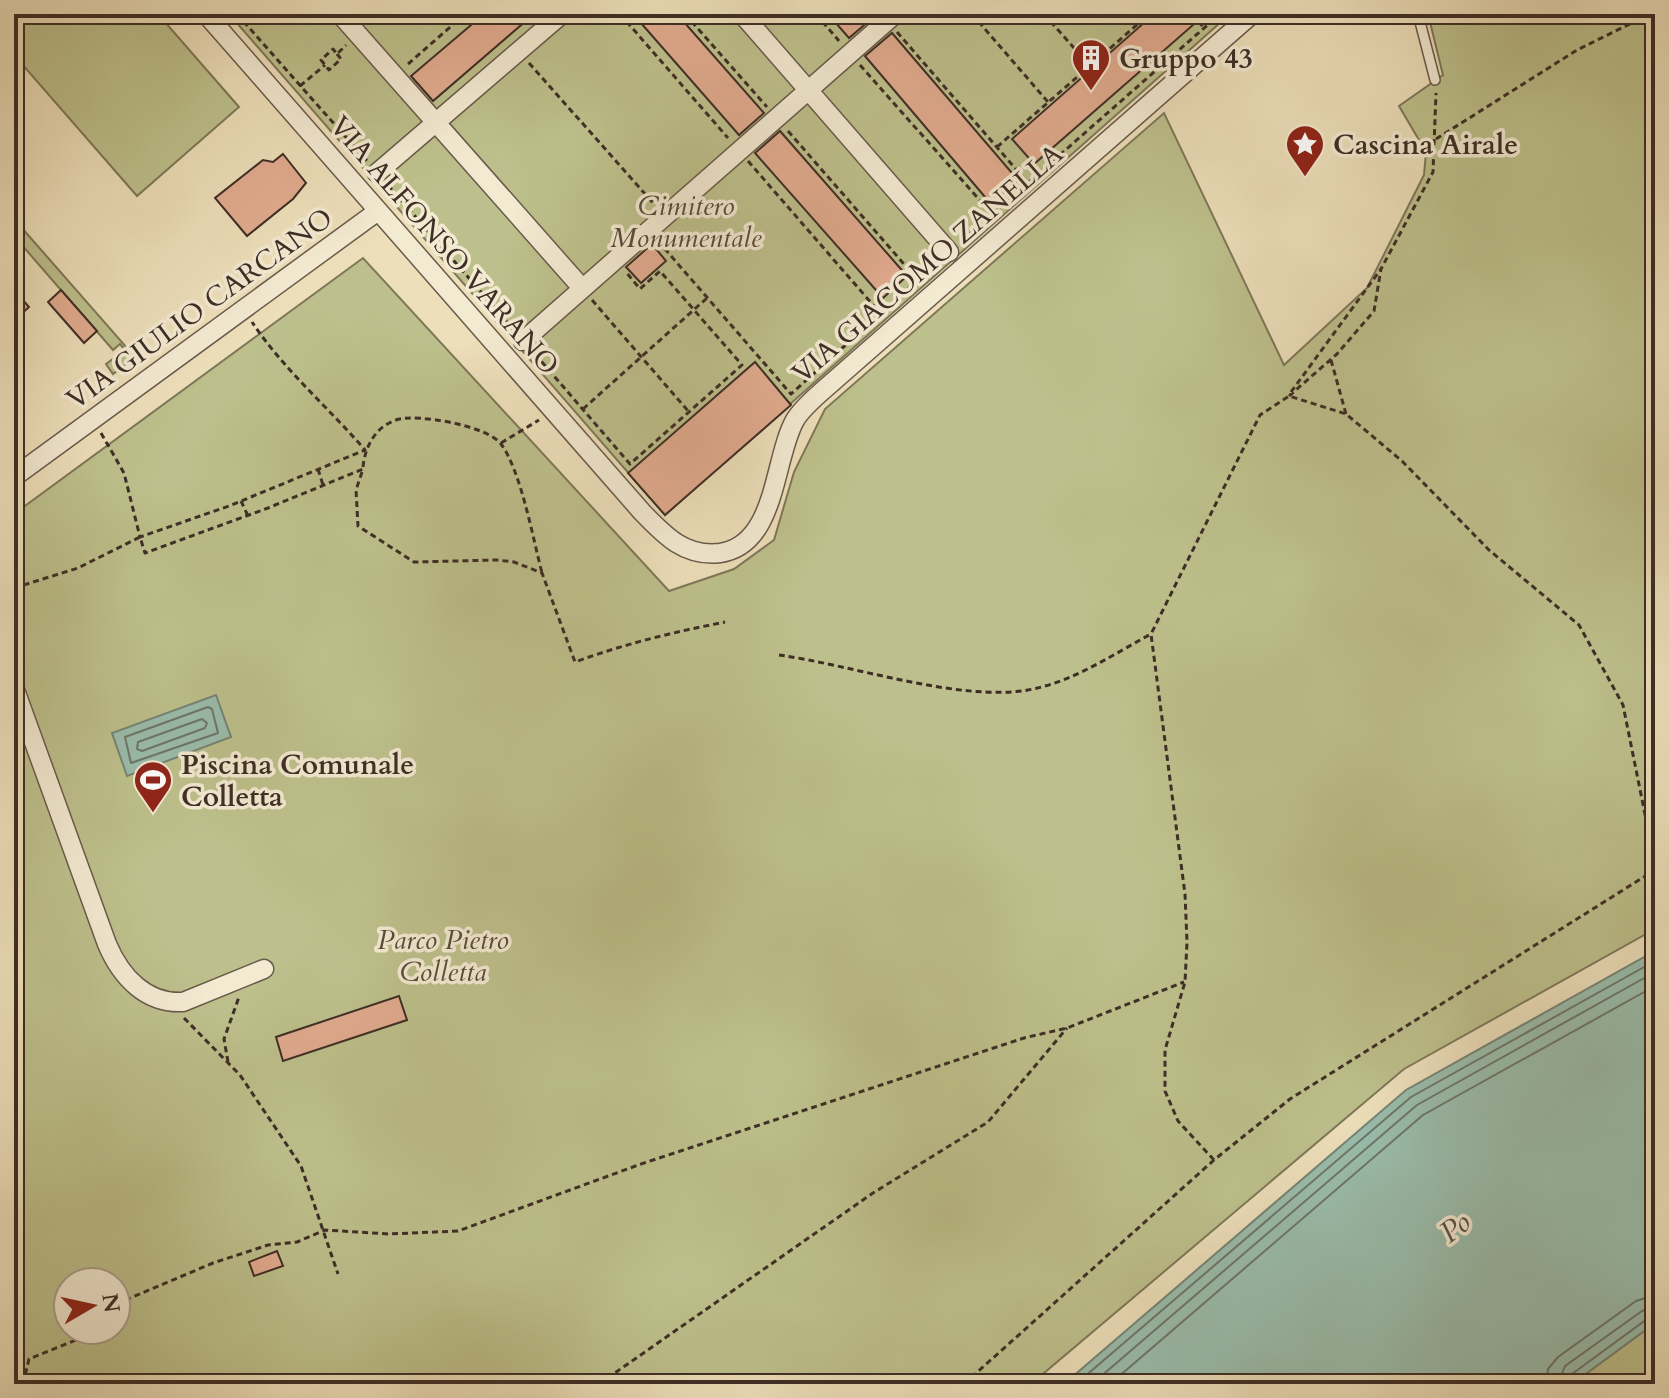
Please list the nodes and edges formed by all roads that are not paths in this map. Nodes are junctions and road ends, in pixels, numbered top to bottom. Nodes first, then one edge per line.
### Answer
1 (206, 14) edge
2 (340, 14) edge
3 (562, 14) edge
4 (742, 14) edge
5 (1252, 14) edge
6 (1418, 14) edge
7 (891, 18) edge
8 (1435, 80) road end
9 (809, 91) junction
10 (435, 124) junction
11 (377, 173) road end
12 (378, 211) junction
13 (949, 252) road end
14 (582, 288) junction
15 (523, 341) road end
16 (18, 467) edge
17 (642, 512) joint
18 (14, 687) edge
19 (256, 972) road end

1 - 12 street, VIA ALFONSO VARANO
2 - 10 street
3 - 10 street
4 - 9 street
5 - 17 street, VIA GIACOMO ZANELLA
6 - 8 lane
7 - 9 street
9 - 13 street
9 - 14 street
10 - 11 street
10 - 14 street
12 - 16 street, VIA GIULIO CARCANO
12 - 17 street, VIA ALFONSO VARANO
14 - 15 street
18 - 19 street

